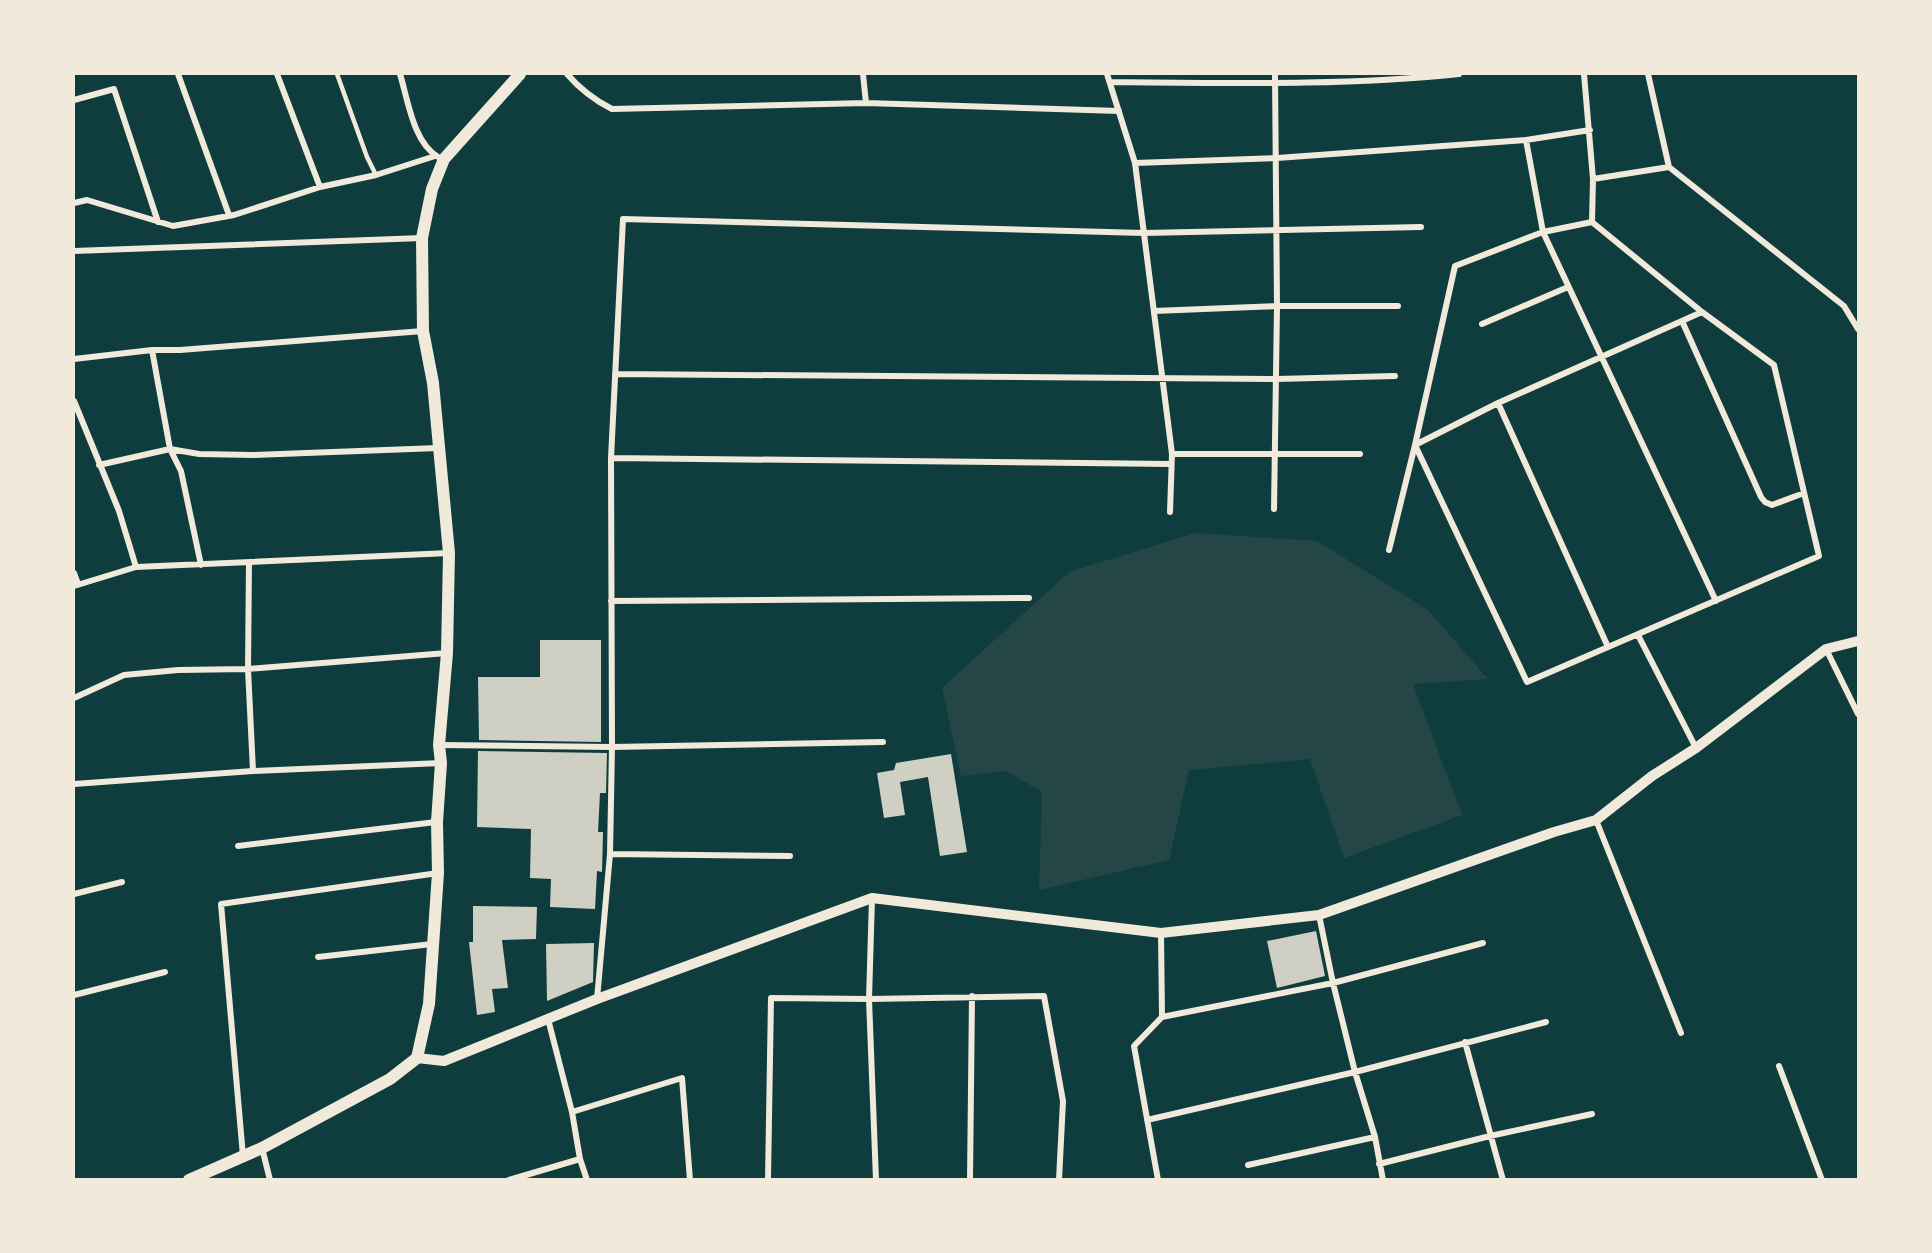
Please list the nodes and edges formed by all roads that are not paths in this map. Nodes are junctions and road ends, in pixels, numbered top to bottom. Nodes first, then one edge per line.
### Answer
1 (178, 74) edge
2 (277, 74) edge
3 (337, 74) edge
4 (400, 74) edge
5 (520, 74) edge
6 (567, 74) edge
7 (863, 74) edge
8 (1107, 74) edge
9 (1275, 74) edge
10 (1460, 74) edge
11 (1584, 74) edge
12 (1648, 74) edge
13 (1111, 82) junction
14 (1275, 83) junction
15 (74, 100) edge
16 (866, 103) junction
17 (1119, 111) junction
18 (1590, 130) junction
19 (1526, 140) junction
20 (440, 158) junction
21 (1277, 158) junction
22 (1135, 163) junction
23 (1669, 167) junction
24 (376, 175) junction
25 (1593, 179) junction
26 (320, 187) junction
27 (74, 203) edge
28 (229, 215) junction
29 (158, 222) junction
30 (1592, 222) junction
31 (1421, 227) dead end
32 (1277, 231) junction
33 (1543, 232) junction
34 (1144, 233) junction
35 (422, 238) junction
36 (74, 251) edge
37 (1568, 287) junction
38 (1277, 306) junction
39 (1398, 306) dead end
40 (1154, 311) junction
41 (1702, 312) junction
42 (1682, 321) junction
43 (1482, 324) dead end
44 (1858, 329) edge
45 (423, 331) junction
46 (152, 351) junction
47 (1600, 356) junction
48 (74, 358) edge
49 (615, 374) junction
50 (1395, 376) dead end
51 (1162, 379) junction
52 (1276, 379) junction
53 (74, 400) edge
54 (1498, 403) junction
55 (1415, 445) junction
56 (438, 448) junction
57 (170, 449) junction
58 (1276, 453) junction
59 (1172, 454) junction
60 (1360, 454) dead end
61 (611, 458) junction
62 (1171, 464) junction
63 (99, 465) junction
64 (1804, 493) junction
65 (1274, 509) dead end
66 (1170, 512) dead end
67 (1389, 550) dead end
68 (449, 553) junction
69 (249, 563) junction
70 (201, 565) junction
71 (136, 567) junction
72 (74, 573) edge
73 (76, 585) edge
74 (1029, 598) dead end
75 (611, 601) junction
76 (1716, 601) junction
77 (1638, 635) junction
78 (1858, 641) edge
79 (1608, 647) junction
80 (1826, 649) junction
81 (447, 653) junction
82 (249, 669) junction
83 (74, 698) edge
84 (1858, 714) edge
85 (883, 742) dead end
86 (439, 745) junction
87 (612, 747) junction
88 (1695, 748) junction
89 (441, 763) junction
90 (253, 771) junction
91 (74, 784) edge
92 (1596, 820) junction
93 (437, 822) junction
94 (238, 846) dead end
95 (610, 854) junction
96 (790, 856) dead end
97 (438, 873) junction
98 (122, 882) dead end
99 (74, 894) edge
100 (872, 898) junction
101 (1319, 915) junction
102 (1161, 933) junction
103 (1483, 943) dead end
104 (432, 944) junction
105 (318, 957) dead end
106 (165, 972) dead end
107 (1333, 983) junction
108 (74, 995) edge
109 (972, 996) junction
110 (597, 999) junction
111 (869, 999) junction
112 (1162, 1017) junction
113 (548, 1019) junction
114 (1546, 1022) dead end
115 (1681, 1033) dead end
116 (1465, 1042) junction
117 (417, 1058) junction
118 (1779, 1066) dead end
119 (1354, 1072) junction
120 (572, 1112) junction
121 (1592, 1114) dead end
122 (1147, 1120) junction
123 (1490, 1136) junction
124 (1375, 1137) junction
125 (262, 1148) junction
126 (243, 1157) junction
127 (580, 1160) junction
128 (1379, 1164) junction
129 (1248, 1166) dead end
130 (189, 1179) edge
131 (270, 1179) edge
132 (509, 1179) edge
133 (587, 1179) edge
134 (690, 1179) edge
135 (768, 1179) edge
136 (876, 1179) edge
137 (970, 1179) edge
138 (1059, 1179) edge
139 (1158, 1179) edge
140 (1383, 1179) edge
141 (1503, 1179) edge
142 (1822, 1179) edge

1 - 28 street
2 - 26 street
3 - 24 lane
4 - 20 street
5 - 20 main road
6 - 16 street
7 - 16 street
8 - 13 street
9 - 14 street
10 - 14 street
11 - 18 street
12 - 23 street
13 - 14 street
13 - 17 street
14 - 21 street
15 - 29 street
16 - 17 street
17 - 22 street
18 - 19 street
18 - 25 street
19 - 21 street
19 - 33 street
20 - 24 street
20 - 35 main road
21 - 22 street
21 - 32 street
22 - 34 street
23 - 25 street
23 - 44 street
24 - 26 street
25 - 30 street
26 - 28 street
27 - 29 street
28 - 29 street
30 - 33 street
30 - 41 street
31 - 32 street
32 - 34 street
32 - 38 street
33 - 37 street
33 - 55 street
34 - 40 street
34 - 49 street
35 - 36 street
35 - 45 main road
37 - 43 street
37 - 47 street
38 - 39 street
38 - 40 street
38 - 52 street
40 - 51 street
41 - 42 street
41 - 64 street
42 - 47 street
42 - 64 street
45 - 46 street
45 - 56 main road
46 - 48 street
46 - 57 street
47 - 54 street
47 - 76 street
49 - 51 street
49 - 61 street
50 - 52 street
51 - 52 street
51 - 59 street
52 - 58 street
53 - 63 street
54 - 55 street
54 - 79 street
55 - 67 street
55 - 79 street
56 - 57 street
56 - 68 main road
57 - 63 street
57 - 70 street
58 - 59 street
58 - 60 street
58 - 65 street
59 - 62 street
61 - 62 street
61 - 75 street
62 - 66 street
63 - 71 street
64 - 76 street
68 - 69 street
68 - 81 main road
69 - 70 street
69 - 82 street
70 - 71 street
71 - 73 street
72 - 73 street
74 - 75 street
75 - 87 street
76 - 77 street
77 - 79 street
77 - 88 street
78 - 80 street
80 - 84 street
80 - 88 street
81 - 82 street
81 - 86 main road
82 - 83 street
82 - 90 street
85 - 87 street
86 - 87 street
86 - 89 main road
87 - 95 street
88 - 92 street
89 - 90 street
89 - 93 main road
90 - 91 street
92 - 101 street
92 - 115 street
93 - 94 street
93 - 97 main road
95 - 96 street
95 - 110 street
97 - 104 main road
97 - 126 street
98 - 99 street
100 - 102 street
100 - 110 street
100 - 111 street
101 - 102 street
101 - 107 street
102 - 112 street
103 - 107 street
104 - 105 street
104 - 117 main road
106 - 108 street
107 - 112 street
107 - 119 street
109 - 111 street
109 - 137 street
109 - 138 street
110 - 113 street
111 - 135 street
111 - 136 street
112 - 122 street
113 - 117 street
113 - 120 street
114 - 116 street
116 - 119 street
116 - 123 street
117 - 125 main road
118 - 142 street
119 - 122 street
119 - 124 street
120 - 127 street
120 - 134 street
121 - 123 street
122 - 139 street
123 - 128 street
123 - 141 street
124 - 128 street
124 - 129 street
125 - 126 main road
125 - 131 street
126 - 130 main road
127 - 132 street
127 - 133 street
128 - 140 street

